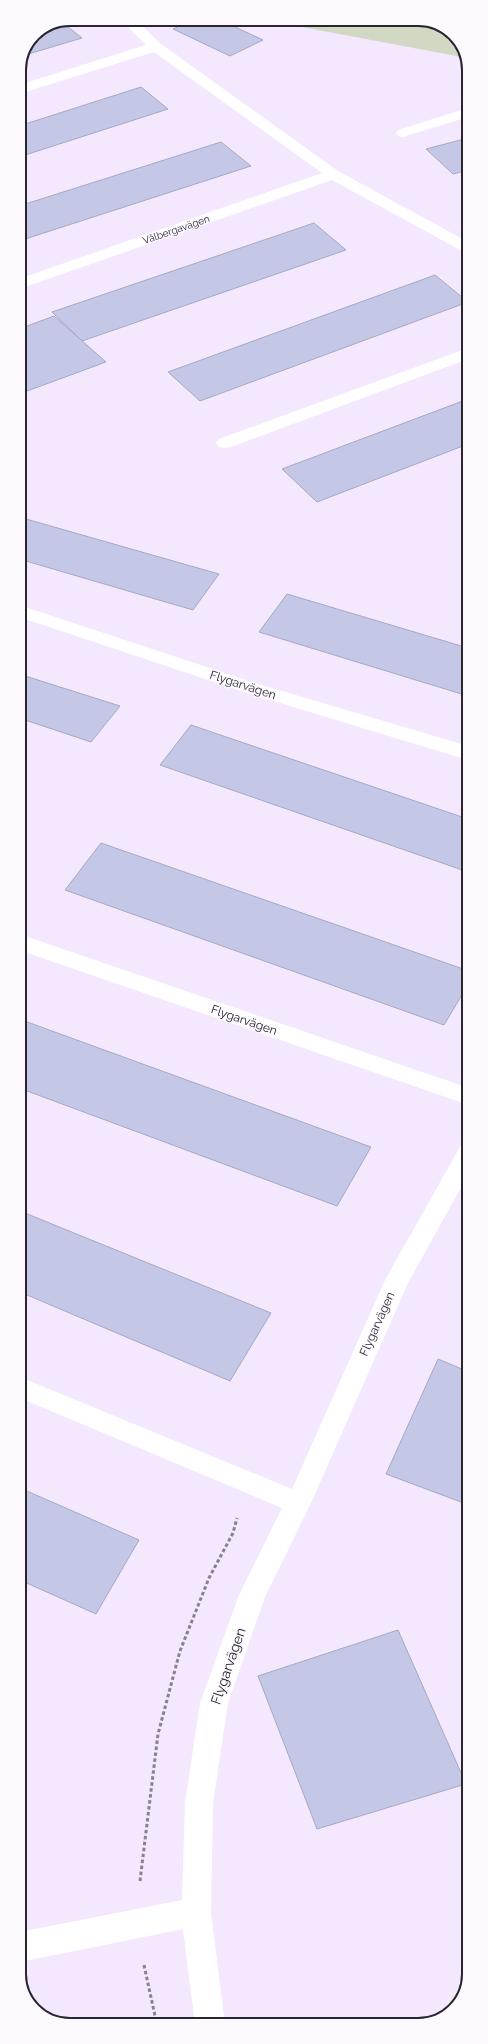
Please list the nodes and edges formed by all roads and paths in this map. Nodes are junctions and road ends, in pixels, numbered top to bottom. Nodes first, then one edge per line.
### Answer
1 (134, 26) edge
2 (156, 47) junction
3 (26, 88) edge
4 (462, 114) edge
5 (402, 133) dead end
6 (333, 174) junction
7 (462, 245) edge
8 (26, 282) edge
9 (462, 354) edge
10 (225, 443) dead end
11 (26, 613) edge
12 (462, 751) edge
13 (26, 944) edge
14 (462, 1096) edge
15 (462, 1164) edge
16 (26, 1390) edge
17 (298, 1503) junction
18 (196, 1912) junction
19 (135, 1924) junction
20 (26, 1946) edge
21 (155, 2018) edge
22 (209, 2018) edge

1 - 2 street
2 - 3 street
2 - 6 street
4 - 5 street
6 - 7 street
6 - 8 street, Vålbergavägen
9 - 10 street
11 - 12 street, Flygarvägen
13 - 14 street, Flygarvägen
15 - 17 street, Flygarvägen
16 - 17 street
17 - 18 street, Flygarvägen
18 - 19 street
18 - 22 street, Flygarvägen
19 - 20 street
19 - 21 path

